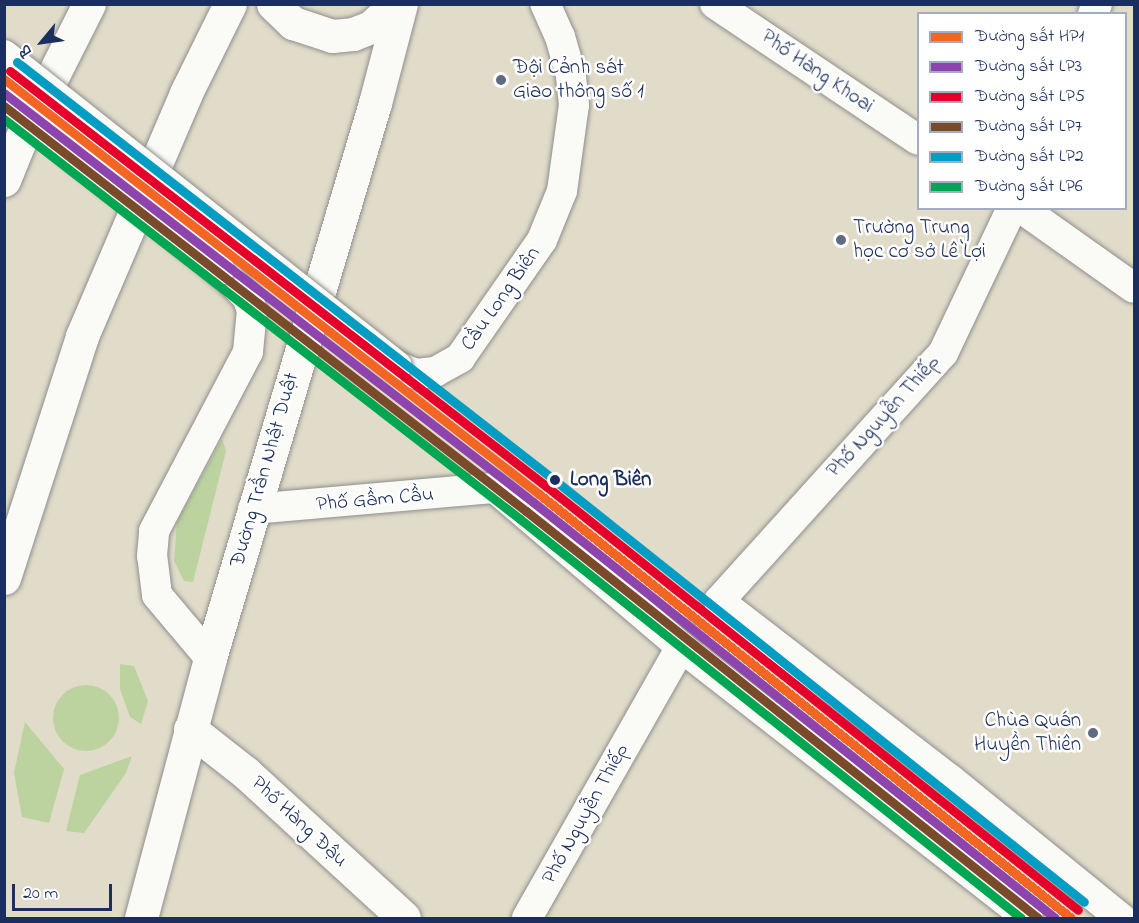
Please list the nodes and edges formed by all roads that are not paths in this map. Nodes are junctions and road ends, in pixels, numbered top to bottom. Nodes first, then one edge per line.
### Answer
1 (230, 4) edge
2 (273, 4) edge
3 (398, 4) edge
4 (544, 4) edge
5 (715, 4) edge
6 (86, 6) edge
7 (4, 56) edge
8 (4, 99) edge
9 (917, 139) edge
10 (4, 180) edge
11 (1011, 210) edge
12 (1024, 210) edge
13 (1134, 288) edge
14 (254, 509) junction
15 (4, 578) edge
16 (681, 647) junction
17 (210, 658) junction
18 (190, 729) junction
19 (141, 918) edge
20 (404, 918) edge
21 (527, 918) edge
22 (1028, 918) edge
23 (1121, 918) edge

1 - 15 main road
2 - 3 main road
3 - 14 main road, Đường Trần Nhật Duật
4 - 7 street, Cầu Long Biên, bridge
5 - 9 street, Phố Hàng Khoai
6 - 10 main road
8 - 17 street, bridge
11 - 23 street, Phố Nguyễn Thiếp
12 - 13 street
14 - 16 street, Phố Gầm Cầu
14 - 17 main road, Đường Trần Nhật Duật
16 - 21 street, Phố Nguyễn Thiếp
16 - 22 street, Phố Gầm Cầu
17 - 18 main road, Đường Trần Nhật Duật
18 - 19 main road, Đường Trần Nhật Duật
18 - 20 main road, Phố Hàng Đậu

